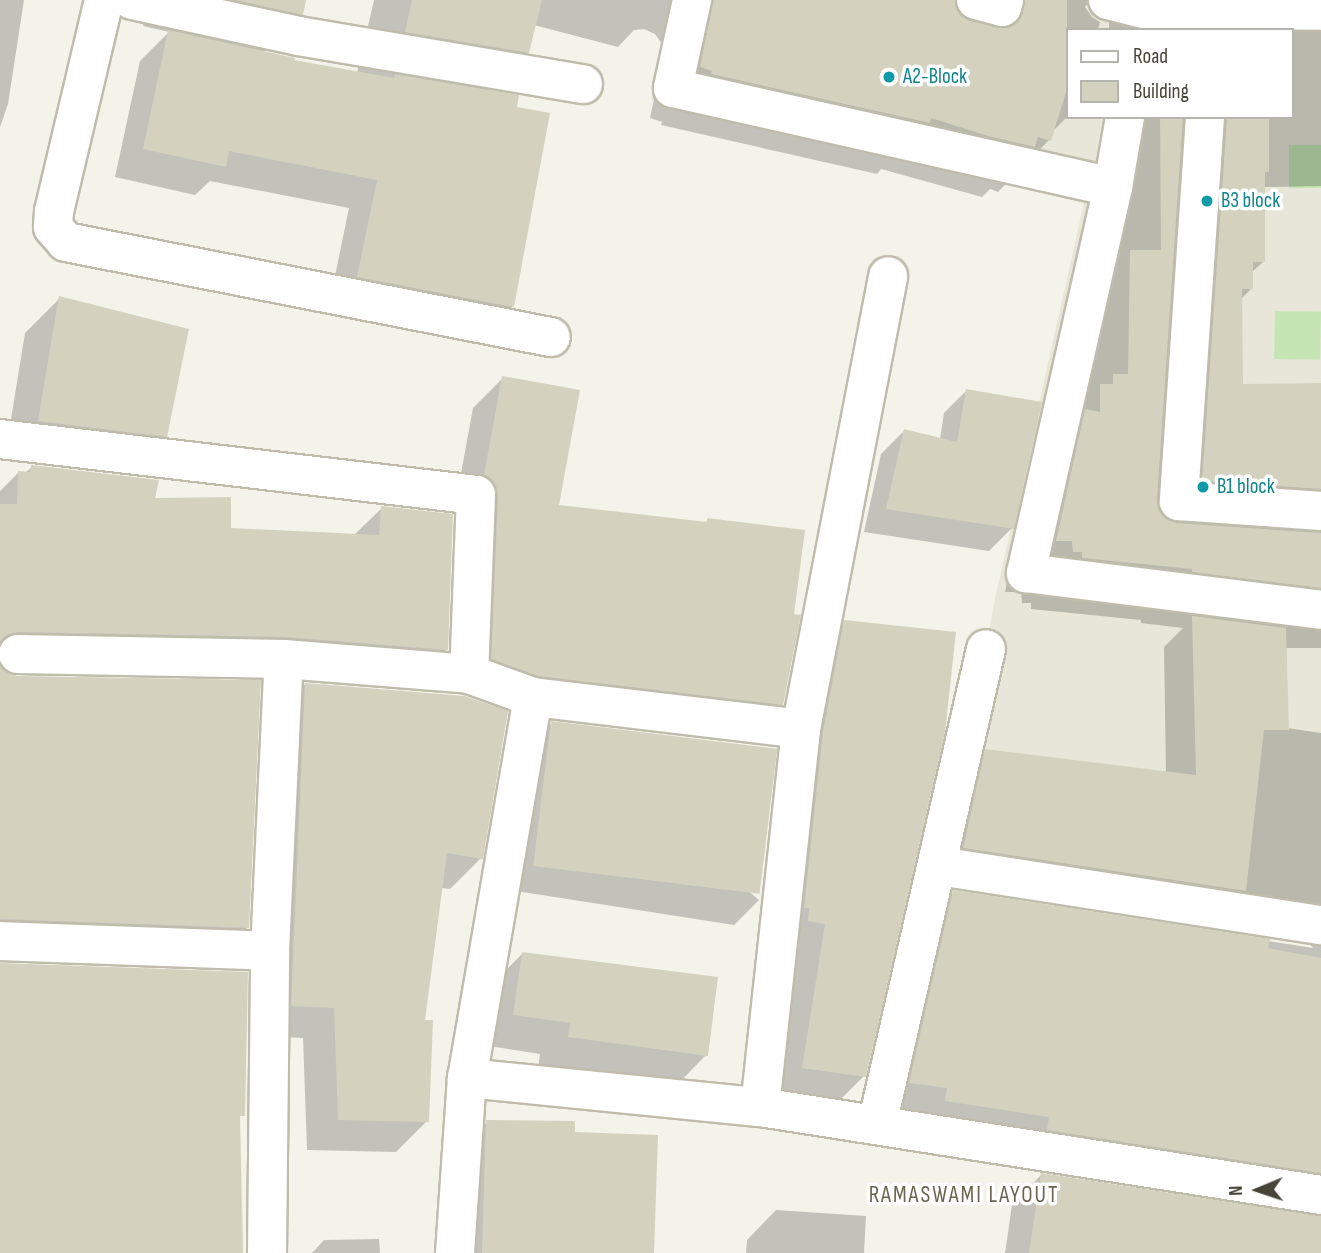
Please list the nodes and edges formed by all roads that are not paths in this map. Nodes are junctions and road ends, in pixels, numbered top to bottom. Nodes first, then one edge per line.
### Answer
1 (104, 0) edge
2 (132, 0) edge
3 (692, 0) edge
4 (976, 0) edge
5 (1004, 0) edge
6 (1134, 10) edge
7 (1321, 11) edge
8 (1212, 20) edge
9 (583, 85) dead end
10 (1125, 119) edge
11 (1205, 119) edge
12 (1114, 187) junction
13 (888, 276) dead end
14 (551, 337) dead end
15 (0, 439) edge
16 (1321, 511) edge
17 (1321, 611) edge
18 (986, 649) dead end
19 (18, 654) dead end
20 (284, 659) junction
21 (469, 674) junction
22 (533, 697) junction
23 (801, 729) junction
24 (938, 866) junction
25 (1321, 925) edge
26 (0, 941) edge
27 (270, 951) junction
28 (467, 1078) junction
29 (760, 1107) junction
30 (877, 1125) junction
31 (1321, 1195) edge
32 (267, 1253) edge
33 (455, 1253) edge

1 - 14 street
2 - 9 street
3 - 12 street
4 - 5 street
6 - 8 street
7 - 8 street
10 - 12 street
11 - 16 street
12 - 17 street
13 - 23 street
15 - 21 street
18 - 24 street
19 - 20 street
20 - 21 street
20 - 27 street
21 - 22 street
22 - 23 street
22 - 28 street
23 - 29 street
24 - 25 street
24 - 30 street
26 - 27 street
27 - 32 street
28 - 29 street
28 - 33 street
29 - 30 street
30 - 31 street

